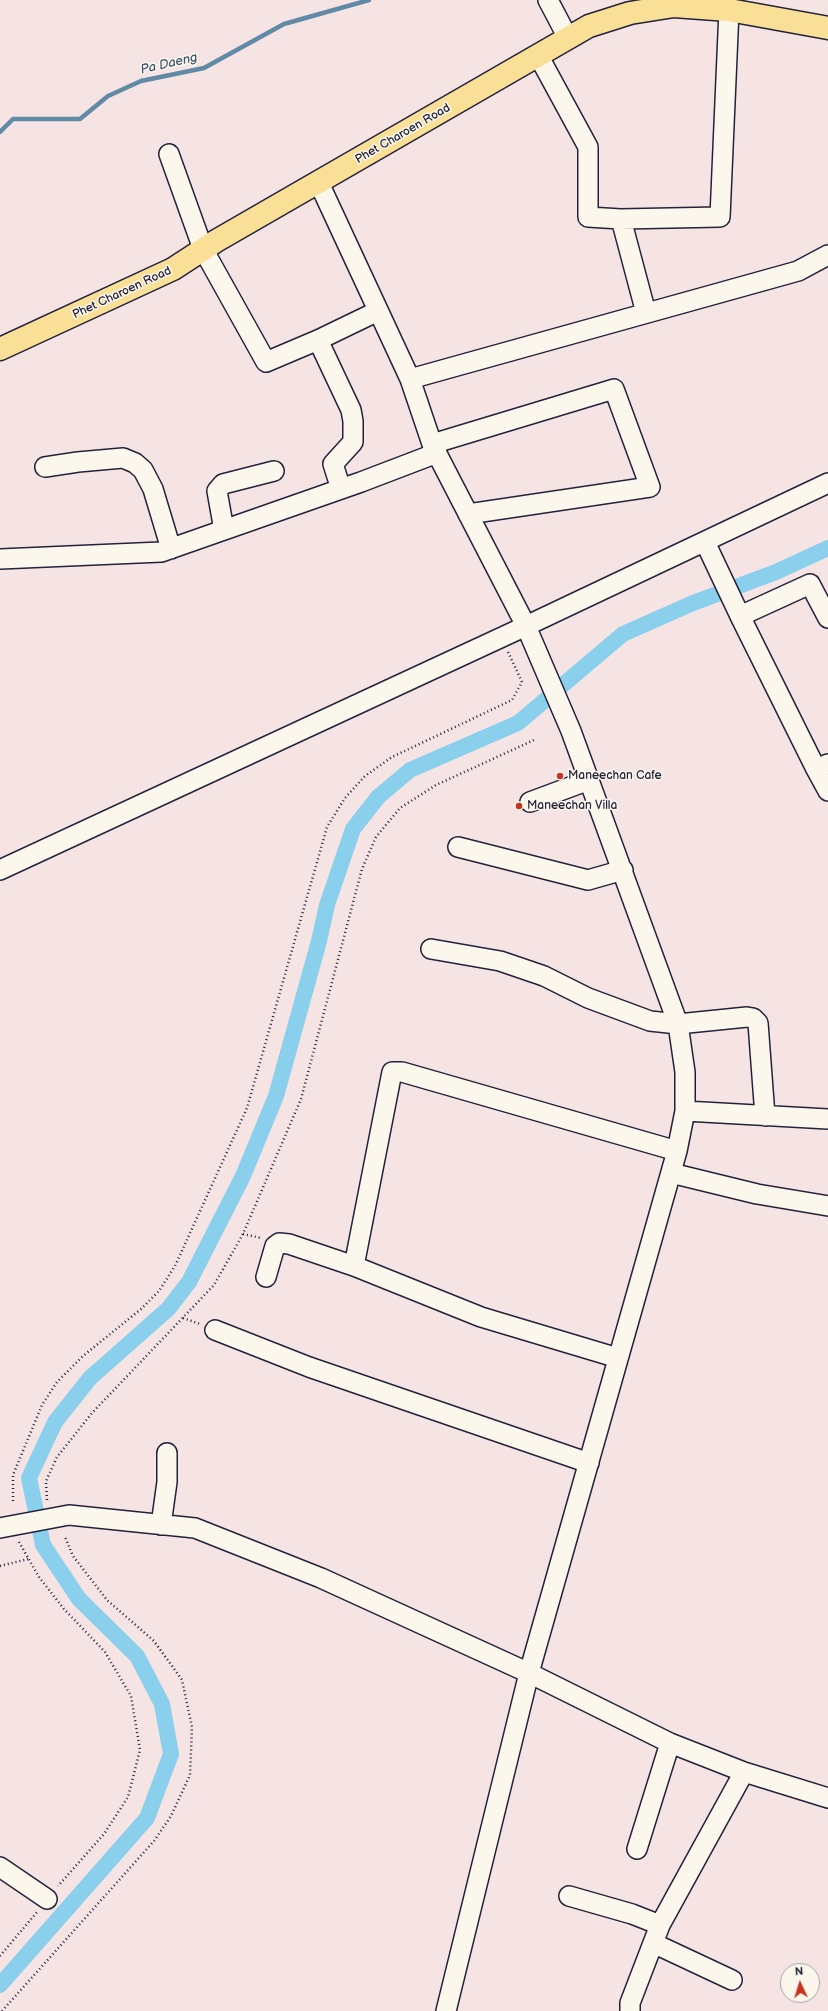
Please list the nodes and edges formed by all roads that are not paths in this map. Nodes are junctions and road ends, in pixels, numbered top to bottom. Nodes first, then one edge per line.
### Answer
1 (548, 0) edge
2 (729, 10) junction
3 (828, 28) edge
4 (568, 38) junction
5 (538, 55) junction
6 (168, 154) dead end
7 (319, 183) junction
8 (621, 219) junction
9 (203, 249) junction
10 (828, 255) edge
11 (378, 311) junction
12 (646, 313) junction
13 (318, 340) junction
14 (0, 349) edge
15 (410, 379) junction
16 (434, 448) junction
17 (45, 467) dead end
18 (274, 471) dead end
19 (828, 483) edge
20 (341, 489) junction
21 (468, 514) junction
22 (224, 530) junction
23 (171, 548) junction
24 (708, 548) junction
25 (0, 559) edge
26 (739, 612) junction
27 (828, 618) edge
28 (526, 626) junction
29 (822, 766) edge
30 (589, 780) junction
31 (828, 791) edge
32 (530, 802) dead end
33 (458, 847) dead end
34 (0, 870) edge
35 (623, 870) junction
36 (431, 950) dead end
37 (678, 1024) junction
38 (685, 1112) junction
39 (765, 1116) junction
40 (828, 1119) edge
41 (677, 1151) junction
42 (671, 1173) junction
43 (828, 1206) edge
44 (354, 1266) junction
45 (266, 1277) dead end
46 (215, 1330) dead end
47 (618, 1358) junction
48 (167, 1453) dead end
49 (588, 1463) junction
50 (161, 1525) junction
51 (0, 1528) edge
52 (529, 1673) junction
53 (670, 1743) junction
54 (744, 1772) junction
55 (828, 1798) edge
56 (637, 1849) dead end
57 (0, 1867) edge
58 (570, 1896) dead end
59 (47, 1899) road end
60 (660, 1925) junction
61 (653, 1943) junction
62 (732, 1980) dead end
63 (446, 2011) edge
64 (630, 2011) edge

1 - 4 street
2 - 3 main road, Phet Charoen Road
2 - 4 main road, Phet Charoen Road
2 - 8 street
4 - 5 main road, Phet Charoen Road
5 - 7 main road, Phet Charoen Road
5 - 8 street
6 - 9 street
7 - 9 main road, Phet Charoen Road
7 - 11 street
8 - 12 street
9 - 13 street
9 - 14 main road, Phet Charoen Road
10 - 12 street
11 - 13 street
11 - 15 street
12 - 15 street
13 - 20 street
15 - 16 street
16 - 20 street
16 - 21 street
16 - 21 street
17 - 23 street
18 - 22 street
19 - 24 street
20 - 22 street
21 - 28 street
22 - 23 street
23 - 25 street
24 - 26 street
24 - 28 street
26 - 27 street
26 - 29 street
28 - 30 street
28 - 34 street
29 - 31 street
30 - 32 street
30 - 35 street
33 - 35 street
35 - 37 street
36 - 37 street
37 - 38 street
37 - 39 street
38 - 39 street
38 - 41 street
39 - 40 street
41 - 42 street
41 - 44 street
42 - 43 street
42 - 47 street
44 - 45 street
44 - 47 street
46 - 49 street
47 - 49 street
48 - 50 street
49 - 52 street
50 - 51 street
50 - 52 street
52 - 53 street
52 - 63 street
53 - 54 street
53 - 56 street
54 - 55 street
54 - 60 street
57 - 59 street
58 - 60 street
60 - 61 street
61 - 62 street
61 - 64 street

